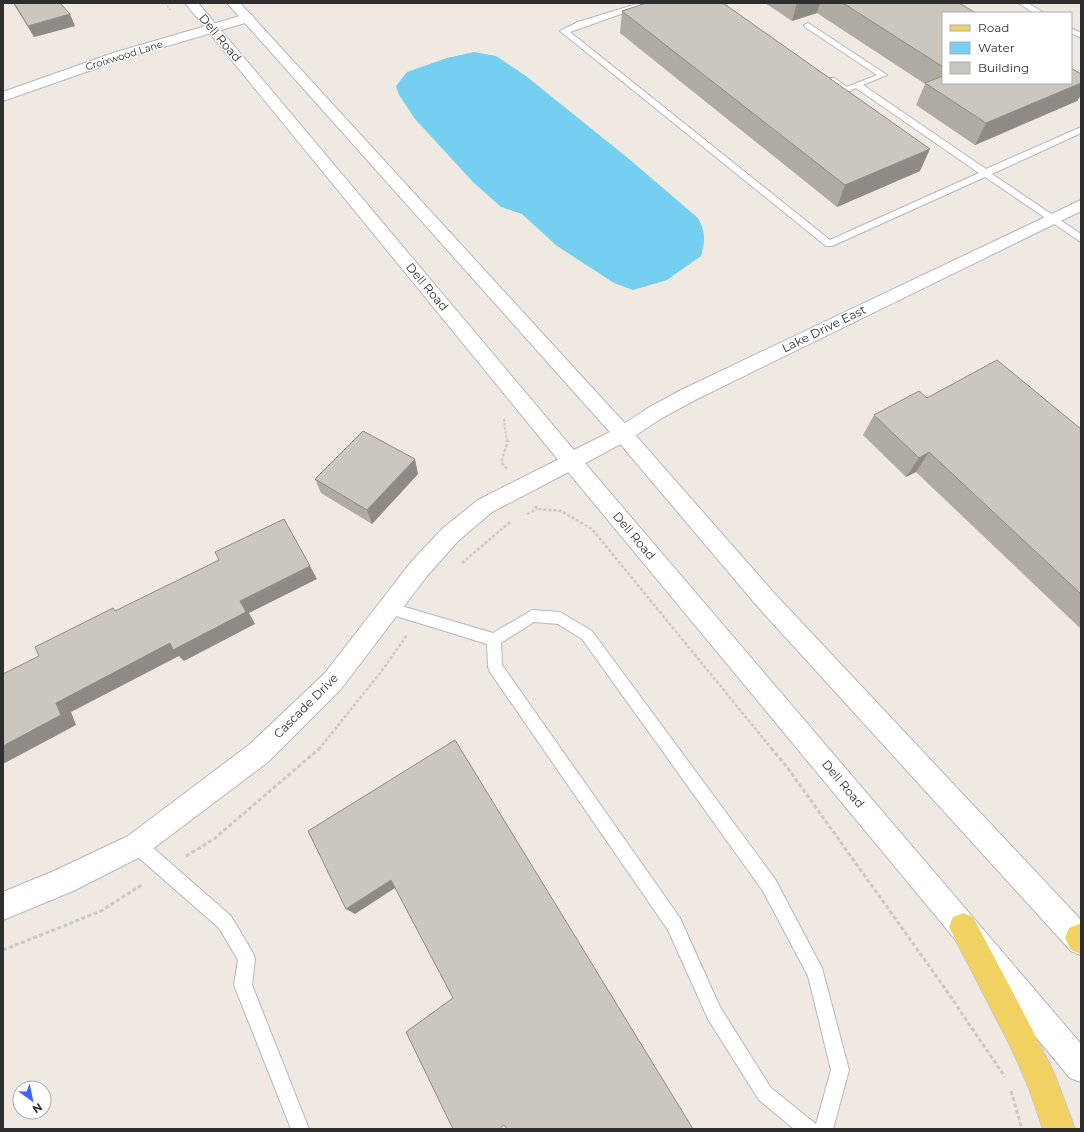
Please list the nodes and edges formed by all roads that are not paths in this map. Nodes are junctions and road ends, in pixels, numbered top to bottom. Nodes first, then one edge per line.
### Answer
1 (191, 3) edge
2 (233, 3) edge
3 (648, 3) edge
4 (1022, 3) edge
5 (1038, 12) edge
6 (247, 18) junction
7 (808, 25) dead end
8 (212, 28) junction
9 (1072, 31) edge
10 (1081, 36) edge
11 (826, 77) edge
12 (858, 85) junction
13 (5, 93) edge
14 (1081, 130) edge
15 (984, 173) junction
16 (1081, 206) edge
17 (1052, 219) junction
18 (1081, 239) edge
19 (623, 434) junction
20 (571, 461) junction
21 (388, 608) junction
22 (494, 640) junction
23 (137, 845) junction
24 (3, 906) edge
25 (963, 927) junction
26 (1080, 940) edge
27 (1081, 1068) edge
28 (300, 1129) edge
29 (809, 1129) edge
30 (824, 1129) edge
31 (1059, 1129) edge

1 - 8 main road, Dell Road
2 - 6 main road
3 - 15 lane
4 - 5 lane
6 - 8 main road, Croixwood Lane
6 - 19 main road
7 - 12 lane
8 - 13 main road, Croixwood Lane
8 - 20 main road, Dell Road
9 - 10 lane
11 - 12 lane
12 - 15 lane
14 - 15 lane
15 - 17 lane
16 - 17 main road, Lake Drive East
17 - 18 lane
17 - 19 main road, Lake Drive East
19 - 20 main road, Lake Drive East
19 - 26 main road
20 - 21 main road, Cascade Drive
20 - 25 main road, Dell Road
21 - 22 lane
21 - 23 main road, Cascade Drive
22 - 29 lane
22 - 30 lane
23 - 24 main road, Cascade Drive
23 - 28 lane
25 - 27 main road, Dell Road
25 - 31 main road

